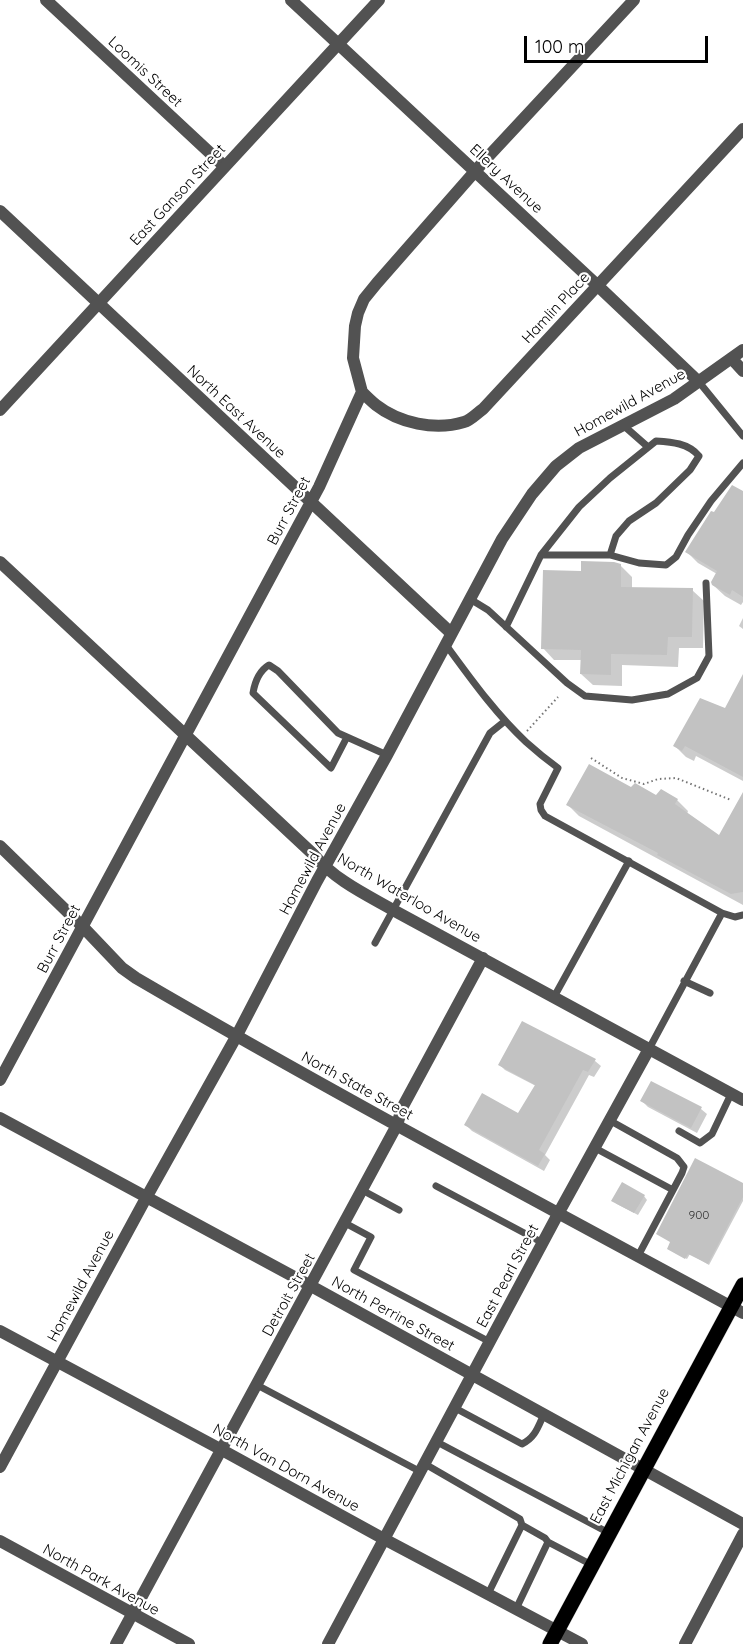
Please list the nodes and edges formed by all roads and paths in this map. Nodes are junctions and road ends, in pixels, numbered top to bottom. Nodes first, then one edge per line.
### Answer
1 (46, 0) edge
2 (291, 0) edge
3 (379, 0) edge
4 (634, 0) edge
5 (339, 44) junction
6 (743, 129) edge
7 (224, 166) junction
8 (475, 171) junction
9 (0, 211) edge
10 (598, 286) junction
11 (99, 304) junction
12 (743, 350) edge
13 (732, 359) junction
14 (743, 371) edge
15 (699, 382) junction
16 (362, 392) junction
17 (0, 410) edge
18 (622, 425) junction
19 (743, 436) edge
20 (648, 447) junction
21 (743, 463) edge
22 (310, 502) junction
23 (541, 555) junction
24 (610, 555) junction
25 (0, 562) edge
26 (706, 583) dead end
27 (470, 599) junction
28 (506, 627) junction
29 (451, 633) junction
30 (446, 645) junction
31 (558, 697) dead end
32 (505, 721) junction
33 (185, 736) junction
34 (347, 737) junction
35 (521, 738) junction
36 (387, 756) junction
37 (591, 758) dead end
38 (731, 800) dead end
39 (0, 846) edge
40 (629, 861) junction
41 (325, 868) junction
42 (393, 910) junction
43 (722, 913) junction
44 (743, 915) edge
45 (82, 926) junction
46 (375, 944) dead end
47 (483, 958) junction
48 (684, 981) junction
49 (710, 993) dead end
50 (554, 997) junction
51 (236, 1037) junction
52 (649, 1049) junction
53 (0, 1080) edge
54 (737, 1097) edge
55 (0, 1118) edge
56 (609, 1120) junction
57 (398, 1125) junction
58 (679, 1131) dead end
59 (594, 1148) junction
60 (436, 1185) dead end
61 (362, 1190) junction
62 (673, 1190) junction
63 (146, 1198) junction
64 (399, 1210) dead end
65 (558, 1214) junction
66 (345, 1223) junction
67 (543, 1243) junction
68 (638, 1256) junction
69 (743, 1285) edge
70 (310, 1286) junction
71 (737, 1310) edge
72 (0, 1331) edge
73 (490, 1342) junction
74 (58, 1362) junction
75 (472, 1375) junction
76 (257, 1385) junction
77 (455, 1408) junction
78 (544, 1414) junction
79 (437, 1442) junction
80 (222, 1450) junction
81 (0, 1467) edge
82 (423, 1468) junction
83 (644, 1469) junction
84 (743, 1524) edge
85 (522, 1525) junction
86 (609, 1533) junction
87 (743, 1534) edge
88 (384, 1539) junction
89 (0, 1541) edge
90 (548, 1542) junction
91 (592, 1565) junction
92 (488, 1594) junction
93 (516, 1609) junction
94 (133, 1614) junction
95 (553, 1637) edge
96 (117, 1644) edge
97 (189, 1644) edge
98 (328, 1644) edge
99 (582, 1644) edge
100 (685, 1644) edge

1 - 7 street, Loomis Street
2 - 5 street, Ellery Avenue
3 - 5 street, East Ganson Street
4 - 8 street
5 - 7 street, East Ganson Street
5 - 8 street, Ellery Avenue
6 - 10 street, Hamlin Place
7 - 11 street, East Ganson Street
8 - 10 street, Ellery Avenue
8 - 16 street
9 - 11 street, North East Avenue
10 - 15 street, Ellery Avenue
10 - 16 street, Hamlin Place
11 - 17 street, East Ganson Street
11 - 22 street, North East Avenue
12 - 13 street, Homewild Avenue
13 - 14 street
13 - 15 street, Homewild Avenue
15 - 18 street, Homewild Avenue
15 - 19 lane
16 - 22 street, Burr Street
18 - 20 lane
18 - 27 street, Homewild Avenue
20 - 23 lane
20 - 24 lane
21 - 24 lane
22 - 29 street, North East Avenue
22 - 33 street, Burr Street
23 - 24 lane
23 - 28 lane
25 - 33 street, North Waterloo Avenue
26 - 28 lane
27 - 28 lane
27 - 29 street, Homewild Avenue
29 - 30 street, Homewild Avenue
30 - 32 lane
30 - 36 street, Homewild Avenue
31 - 35 path
32 - 35 lane
32 - 42 lane
33 - 41 street, North Waterloo Avenue
33 - 45 street, Burr Street
34 - 34 lane
34 - 36 lane
35 - 40 lane
36 - 41 street, Homewild Avenue
37 - 38 path
39 - 45 street, North State Street
40 - 43 lane
40 - 50 lane
41 - 42 street, North Waterloo Avenue
41 - 51 street, Homewild Avenue
42 - 46 lane
42 - 47 street, North Waterloo Avenue
43 - 44 lane
43 - 48 lane
45 - 51 street, North State Street
45 - 53 street, Burr Street
47 - 50 street, North Waterloo Avenue
47 - 57 street, Detroit Street
48 - 49 lane
48 - 52 lane
50 - 52 street, North Waterloo Avenue
51 - 57 street, North State Street
51 - 63 street, Homewild Avenue
52 - 54 street, North Waterloo Avenue
52 - 56 street, East Pearl Street
54 - 58 lane
55 - 63 street, North Perrine Street
56 - 59 street, East Pearl Street
56 - 62 lane
57 - 61 street, Detroit Street
57 - 65 street, North State Street
59 - 62 lane
59 - 65 street, East Pearl Street
60 - 67 lane
61 - 64 lane
61 - 66 street, Detroit Street
62 - 68 lane
63 - 70 street, North Perrine Street
63 - 74 street, Homewild Avenue
65 - 67 street, East Pearl Street
65 - 68 street, North State Street
66 - 70 street, Detroit Street
66 - 73 lane
67 - 73 street, East Pearl Street
68 - 71 street, North State Street
69 - 71 main road, East Michigan Avenue
70 - 75 street, North Perrine Street
70 - 76 street, Detroit Street
71 - 83 main road, East Michigan Avenue
72 - 74 street, North Van Dorn Avenue
73 - 75 street, East Pearl Street
74 - 80 street, North Van Dorn Avenue
74 - 81 street, Homewild Avenue
75 - 77 street, East Pearl Street
75 - 78 street, North Perrine Street
76 - 80 street, Detroit Street
76 - 82 lane
77 - 78 lane
77 - 79 street, East Pearl Street
78 - 83 street, North Perrine Street
79 - 82 street, East Pearl Street
79 - 86 lane
80 - 88 street, North Van Dorn Avenue
80 - 94 street, Detroit Street
82 - 85 lane
82 - 88 street, East Pearl Street
83 - 84 street, North Perrine Street
83 - 86 main road, East Michigan Avenue
85 - 90 lane
85 - 92 lane
86 - 91 main road, East Michigan Avenue
87 - 100 street
88 - 92 street, North Van Dorn Avenue
88 - 98 street, East Pearl Street
89 - 94 street, North Park Avenue
90 - 91 lane
90 - 93 lane
91 - 95 main road, East Michigan Avenue
92 - 93 street, North Van Dorn Avenue
93 - 95 street, North Van Dorn Avenue
94 - 96 street, Detroit Street
94 - 97 street, North Park Avenue
95 - 99 street, North Van Dorn Avenue

